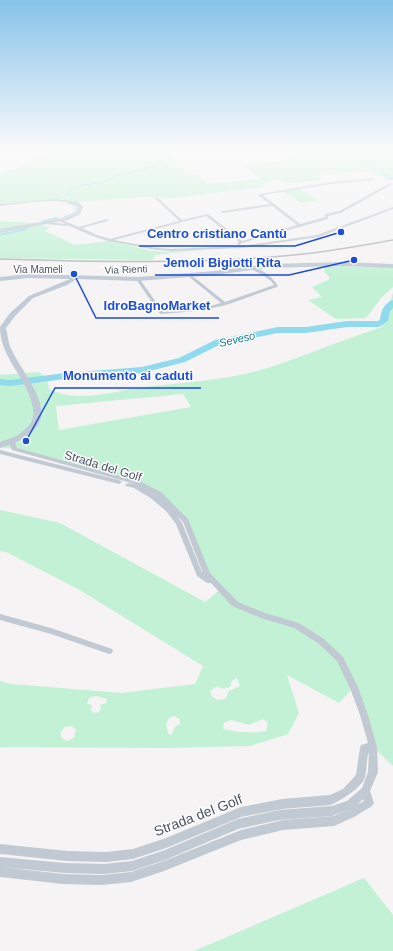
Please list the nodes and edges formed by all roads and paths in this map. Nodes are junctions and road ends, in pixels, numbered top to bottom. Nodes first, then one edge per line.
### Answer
1 (270, 193) edge
2 (374, 193) edge
3 (157, 198) dead end
4 (0, 205) edge
5 (271, 205) junction
6 (393, 208) edge
7 (223, 212) dead end
8 (68, 218) junction
9 (60, 220) junction
10 (107, 220) dead end
11 (181, 221) junction
12 (46, 223) junction
13 (73, 225) junction
14 (299, 225) junction
15 (79, 228) junction
16 (0, 231) edge
17 (109, 240) junction
18 (241, 242) junction
19 (235, 247) junction
20 (393, 266) edge
21 (252, 268) junction
22 (189, 275) junction
23 (76, 278) junction
24 (0, 279) edge
25 (138, 279) junction
26 (224, 304) junction
27 (12, 442) junction
28 (0, 445) edge
29 (0, 452) edge
30 (221, 589) junction
31 (0, 617) edge
32 (109, 651) dead end
33 (373, 747) junction
34 (365, 791) junction
35 (0, 849) edge
36 (0, 862) edge
37 (0, 872) edge

1 - 5 street
2 - 14 street
3 - 11 street
4 - 8 main road
5 - 7 street
5 - 14 street
6 - 19 street
8 - 9 main road
8 - 13 street
9 - 12 main road
9 - 13 street
10 - 15 street
11 - 17 street
11 - 18 street
12 - 13 street
12 - 16 main road
13 - 15 street
14 - 18 street
15 - 17 street
17 - 19 street
18 - 19 street
20 - 21 main road, Via Rienti
21 - 22 main road, Via Rienti
21 - 26 street
22 - 25 main road, Via Rienti
22 - 26 street
23 - 24 main road, Via Mameli
23 - 25 main road, Via Rienti
23 - 27 main road
25 - 26 street
27 - 28 main road
27 - 30 street, Strada del Golf
29 - 30 street, Strada del Golf
30 - 33 street, Strada del Golf
31 - 32 street
33 - 34 street, Strada del Golf
33 - 35 street, Strada del Golf
34 - 36 street, Strada del Golf
34 - 37 street, Strada del Golf

